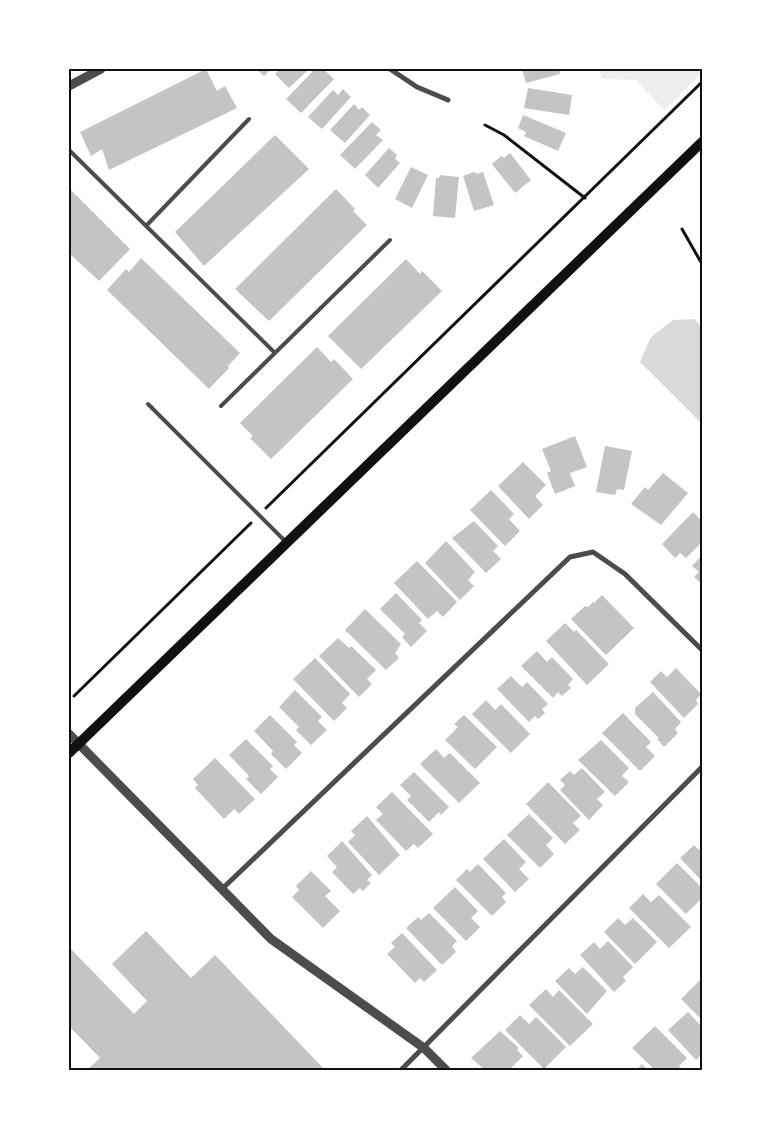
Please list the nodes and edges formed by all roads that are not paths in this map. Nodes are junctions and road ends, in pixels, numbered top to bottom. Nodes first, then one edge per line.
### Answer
1 (100, 69) edge
2 (390, 69) edge
3 (69, 86) edge
4 (448, 100) dead end
5 (250, 120) dead end
6 (702, 142) edge
7 (69, 150) edge
8 (146, 226) junction
9 (390, 240) dead end
10 (274, 353) junction
11 (148, 404) dead end
12 (221, 406) dead end
13 (286, 542) junction
14 (702, 650) edge
15 (69, 734) edge
16 (78, 744) junction
17 (69, 753) edge
18 (702, 767) edge
19 (222, 889) junction
20 (424, 1048) junction
21 (401, 1070) edge
22 (446, 1070) edge

1 - 3 street
2 - 4 street
5 - 8 lane
6 - 13 main road
7 - 8 lane
8 - 10 lane
9 - 10 lane
10 - 12 lane
11 - 13 lane
13 - 16 main road
14 - 19 street
15 - 16 street
16 - 17 main road
16 - 19 street
18 - 20 street
19 - 20 street
20 - 21 street
20 - 22 street

